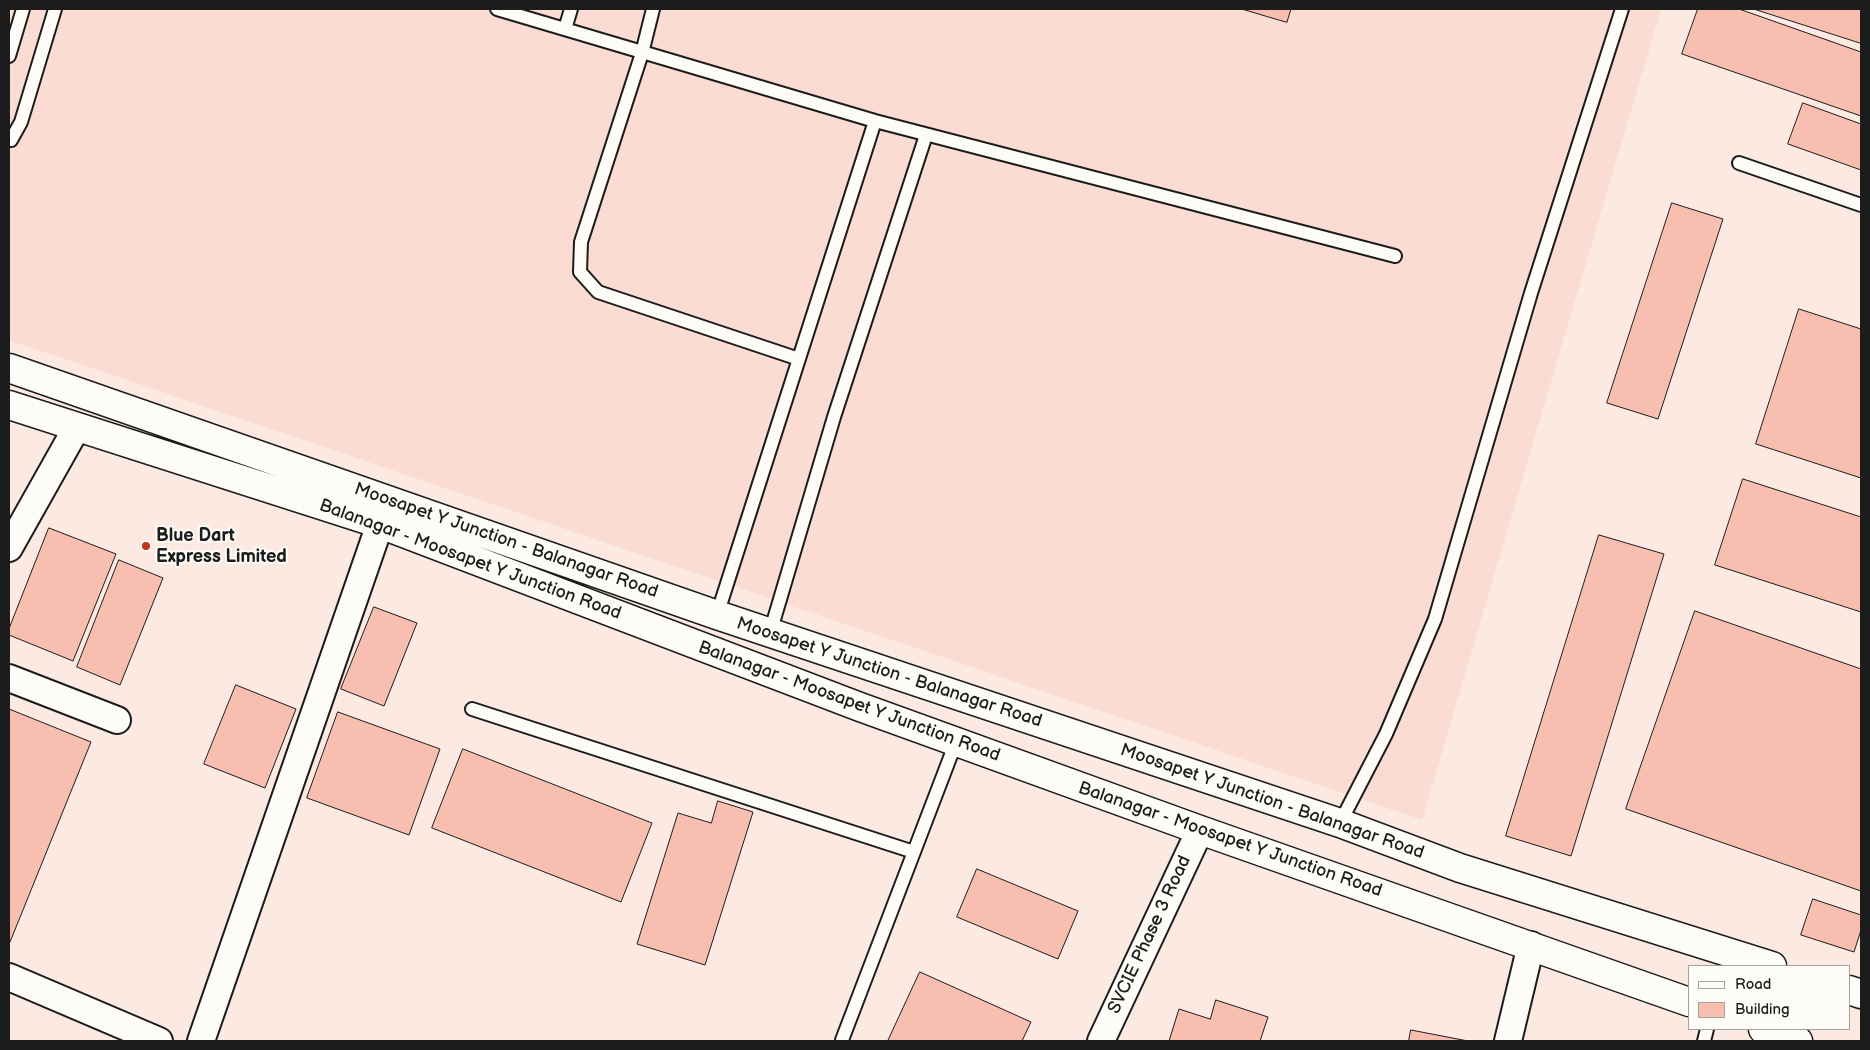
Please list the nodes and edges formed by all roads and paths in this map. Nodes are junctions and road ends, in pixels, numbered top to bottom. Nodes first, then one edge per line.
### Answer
1 (23, 9) edge
2 (55, 9) edge
3 (497, 9) edge
4 (571, 9) edge
5 (653, 9) edge
6 (1622, 9) edge
7 (565, 29) junction
8 (642, 52) junction
9 (9, 56) edge
10 (875, 121) junction
11 (926, 135) junction
12 (9, 140) edge
13 (1740, 163) dead end
14 (1861, 205) edge
15 (1395, 256) dead end
16 (799, 359) junction
17 (9, 368) edge
18 (9, 405) edge
19 (76, 426) junction
20 (380, 524) junction
21 (9, 548) edge
22 (717, 615) junction
23 (770, 633) junction
24 (9, 678) edge
25 (472, 709) dead end
26 (117, 720) dead end
27 (956, 742) junction
28 (1340, 824) junction
29 (1200, 830) junction
30 (914, 852) junction
31 (1531, 945) junction
32 (1769, 965) edge
33 (9, 977) edge
34 (1688, 1002) edge
35 (1766, 1030) edge
36 (842, 1040) edge
37 (159, 1041) edge
38 (202, 1041) edge
39 (1101, 1041) edge
40 (1508, 1041) edge
41 (1798, 1041) edge

1 - 9 lane
2 - 12 lane
3 - 7 lane
4 - 7 lane
5 - 8 lane
6 - 28 lane
7 - 8 lane
8 - 10 lane
8 - 16 lane
10 - 11 lane
10 - 16 lane
11 - 15 lane
11 - 23 lane
13 - 14 lane
16 - 22 lane
17 - 22 main road, Moosapet Y Junction - Balanagar Road
18 - 19 main road, Balanagar - Moosapet Y Junction Road
19 - 20 main road, Balanagar - Moosapet Y Junction Road
19 - 21 street
20 - 27 main road, Balanagar - Moosapet Y Junction Road
20 - 38 street
22 - 23 main road, Moosapet Y Junction - Balanagar Road
23 - 28 main road, Moosapet Y Junction - Balanagar Road
24 - 26 street
25 - 30 lane
27 - 29 main road, Balanagar - Moosapet Y Junction Road
27 - 30 lane
28 - 32 main road, Moosapet Y Junction - Balanagar Road
29 - 31 main road, Balanagar - Moosapet Y Junction Road
29 - 39 street, SVCIE Phase 3 Road
30 - 36 lane
31 - 34 main road, Balanagar - Moosapet Y Junction Road
31 - 40 street
33 - 37 street
35 - 41 main road

